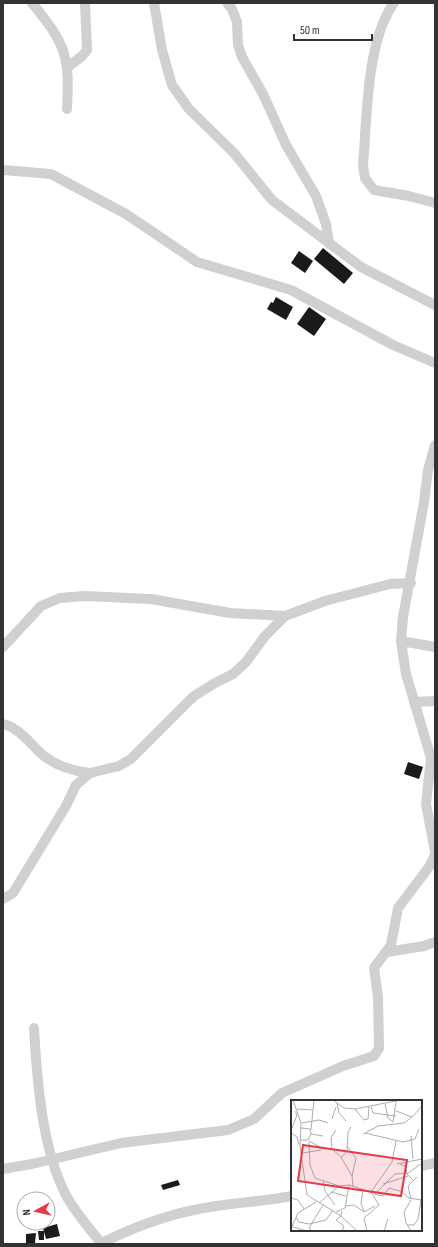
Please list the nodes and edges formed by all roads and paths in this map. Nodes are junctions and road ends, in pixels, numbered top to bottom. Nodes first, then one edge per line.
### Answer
1 (32, 3) edge
2 (85, 3) edge
3 (154, 3) edge
4 (227, 3) edge
5 (394, 3) edge
6 (68, 67) junction
7 (66, 109) dead end
8 (3, 170) edge
9 (435, 203) edge
10 (329, 244) junction
11 (435, 305) edge
12 (435, 363) edge
13 (435, 446) edge
14 (431, 470) edge
15 (411, 583) junction
16 (285, 616) junction
17 (401, 641) junction
18 (3, 647) edge
19 (435, 647) edge
20 (435, 701) edge
21 (414, 702) junction
22 (3, 724) edge
23 (433, 760) edge
24 (90, 773) junction
25 (435, 852) edge
26 (435, 855) edge
27 (3, 899) edge
28 (435, 942) edge
29 (387, 952) junction
30 (34, 1028) dead end
31 (51, 1160) junction
32 (435, 1163) edge
33 (422, 1166) edge
34 (3, 1169) edge
35 (291, 1196) edge
36 (100, 1244) edge

1 - 6 street
2 - 6 street
3 - 10 street
4 - 10 street
5 - 9 street
6 - 7 street
8 - 12 street
10 - 11 street
13 - 14 street
14 - 15 street
15 - 16 street
15 - 17 street
16 - 18 street
16 - 24 street
17 - 19 street
17 - 21 street
20 - 21 street
21 - 23 street
22 - 24 street
23 - 25 street
24 - 27 street
26 - 29 street
28 - 29 street
29 - 31 street
30 - 31 street
31 - 34 street
31 - 36 street
32 - 33 street
35 - 36 street

